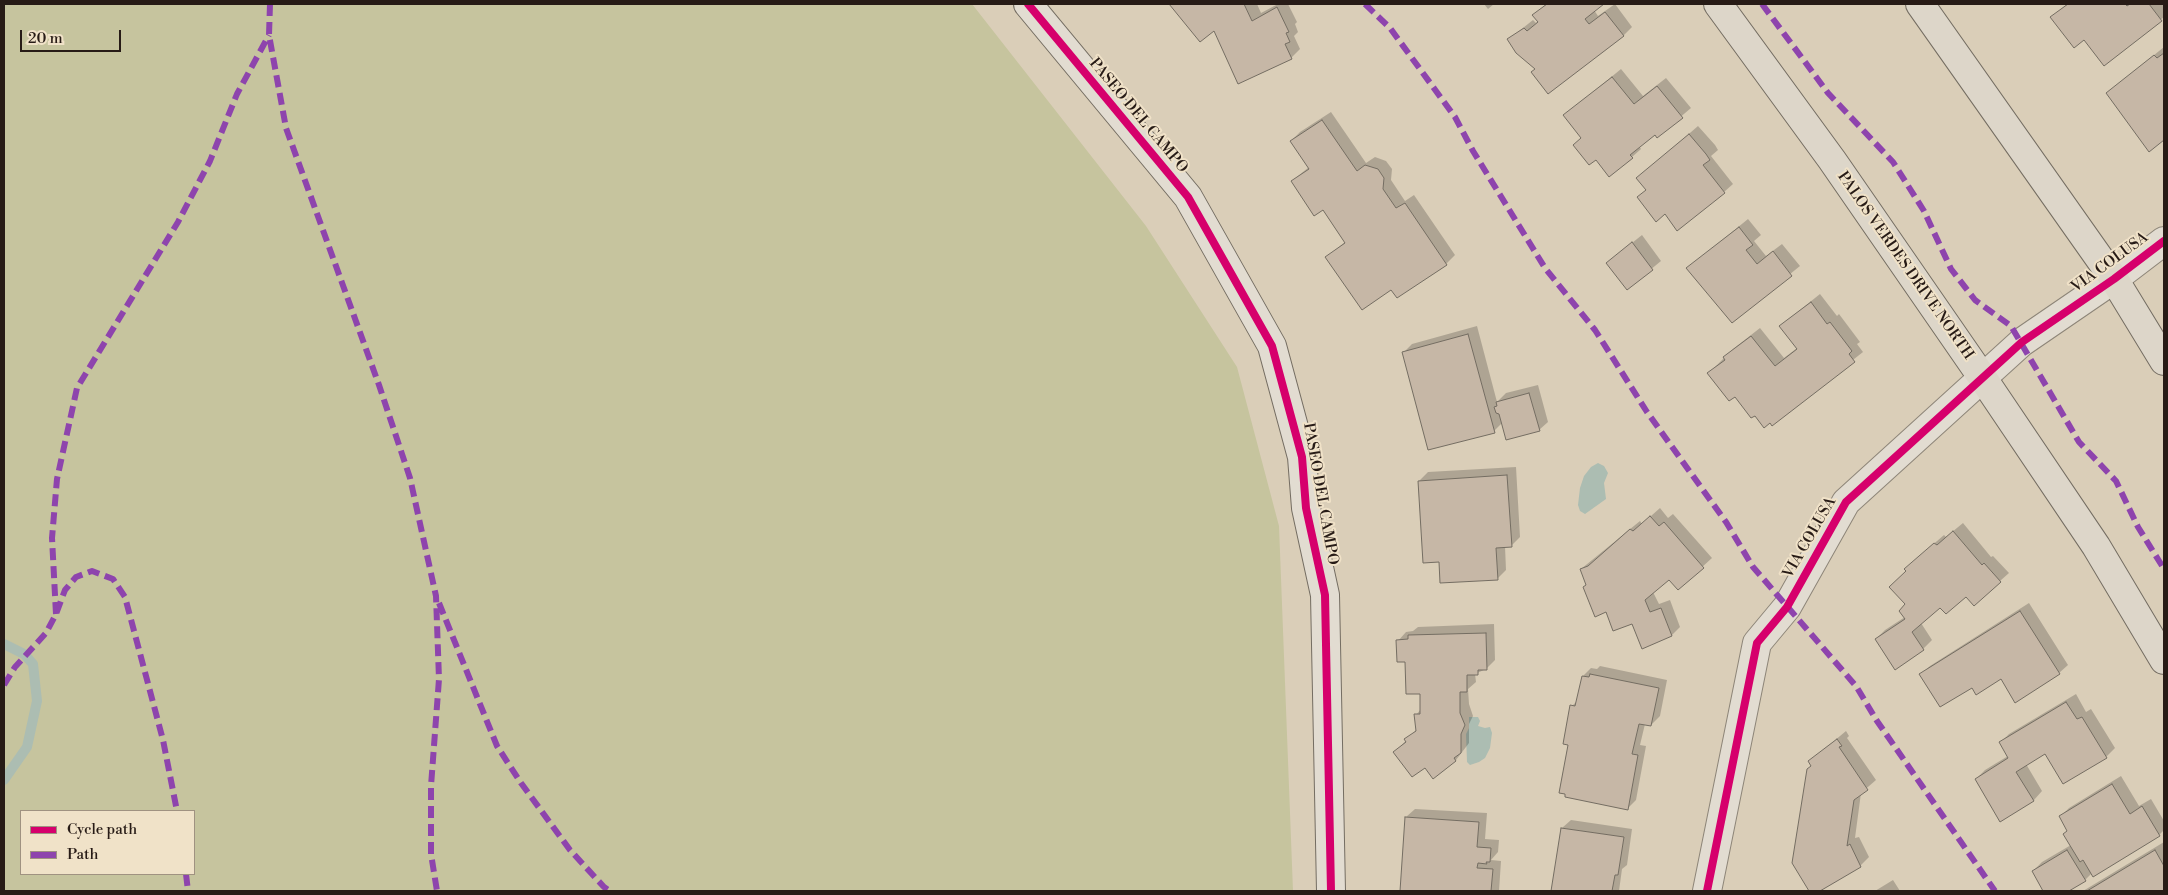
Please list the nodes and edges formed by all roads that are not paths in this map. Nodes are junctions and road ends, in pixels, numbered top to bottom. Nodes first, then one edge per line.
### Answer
1 (1028, 4) edge
2 (1718, 4) edge
3 (1920, 4) edge
4 (2164, 242) edge
5 (2114, 279) junction
6 (2164, 361) edge
7 (1982, 377) junction
8 (2164, 660) edge
9 (1332, 891) edge
10 (1707, 891) edge

1 - 9 street, PASEO DEL CAMPO
2 - 7 main road, PALOS VERDES DRIVE NORTH
3 - 5 main road
4 - 5 street, VIA COLUSA
5 - 6 main road
5 - 7 street, VIA COLUSA
7 - 8 main road, PALOS VERDES DRIVE NORTH
7 - 10 street, VIA COLUSA

